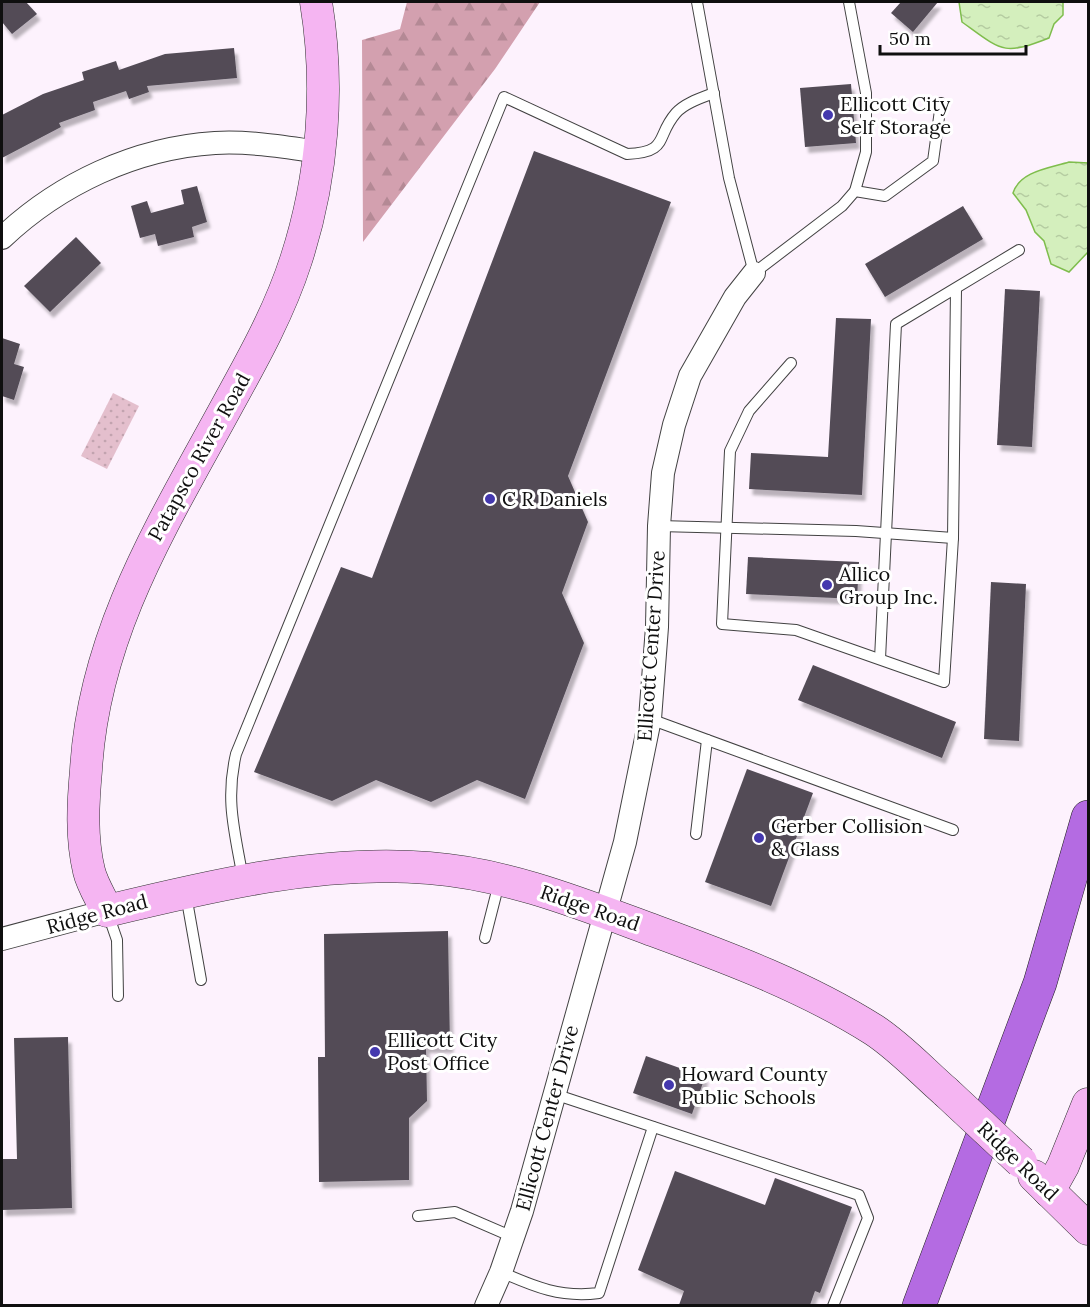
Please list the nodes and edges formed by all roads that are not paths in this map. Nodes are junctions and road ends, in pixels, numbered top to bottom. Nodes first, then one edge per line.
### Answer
1 (316, 2) edge
2 (698, 2) edge
3 (852, 4) edge
4 (714, 93) junction
5 (941, 104) dead end
6 (320, 152) junction
7 (855, 191) junction
8 (2, 238) edge
9 (1019, 250) dead end
10 (754, 273) junction
11 (956, 289) junction
12 (791, 363) dead end
13 (659, 526) junction
14 (725, 528) junction
15 (885, 533) junction
16 (953, 538) junction
17 (879, 659) junction
18 (650, 719) junction
19 (707, 740) junction
20 (1089, 817) edge
21 (953, 830) dead end
22 (696, 834) dead end
23 (243, 880) junction
24 (500, 880) junction
25 (185, 892) junction
26 (107, 911) junction
27 (604, 912) junction
28 (485, 938) dead end
29 (2, 939) edge
30 (201, 980) dead end
31 (118, 996) dead end
32 (553, 1094) junction
33 (1089, 1104) edge
34 (653, 1127) junction
35 (1082, 1135) edge
36 (1049, 1191) junction
37 (418, 1216) dead end
38 (1089, 1229) edge
39 (513, 1236) junction
40 (501, 1272) junction
41 (571, 1301) edge
42 (486, 1305) edge
43 (833, 1305) edge
44 (919, 1305) edge

1 - 6 street, Patapsco River Road
2 - 4 lane
3 - 7 lane
4 - 10 lane
4 - 23 lane
5 - 7 lane
6 - 8 street
6 - 26 street, Patapsco River Road
7 - 10 lane
9 - 11 lane
10 - 13 street, Ellicott Center Drive
11 - 15 lane
11 - 16 lane
12 - 14 lane
13 - 14 lane
13 - 18 street, Ellicott Center Drive
14 - 15 lane
14 - 17 lane
15 - 16 lane
15 - 17 lane
16 - 17 lane
18 - 19 lane
18 - 27 street, Ellicott Center Drive
19 - 21 lane
19 - 22 lane
20 - 44 highway
23 - 24 street, Ridge Road
23 - 25 street, Ridge Road
24 - 27 street, Ridge Road
24 - 28 lane
25 - 26 street, Ridge Road
25 - 30 lane
26 - 29 street, Ridge Road
26 - 31 lane
27 - 32 street, Ellicott Center Drive
27 - 36 street, Ridge Road, bridge
32 - 34 lane
32 - 39 street, Ellicott Center Drive
33 - 35 street
34 - 41 lane
34 - 43 lane
35 - 36 street
36 - 38 street, Ridge Road
37 - 39 lane
39 - 40 street, Ellicott Center Drive
40 - 41 lane
40 - 42 street, Ellicott Center Drive

